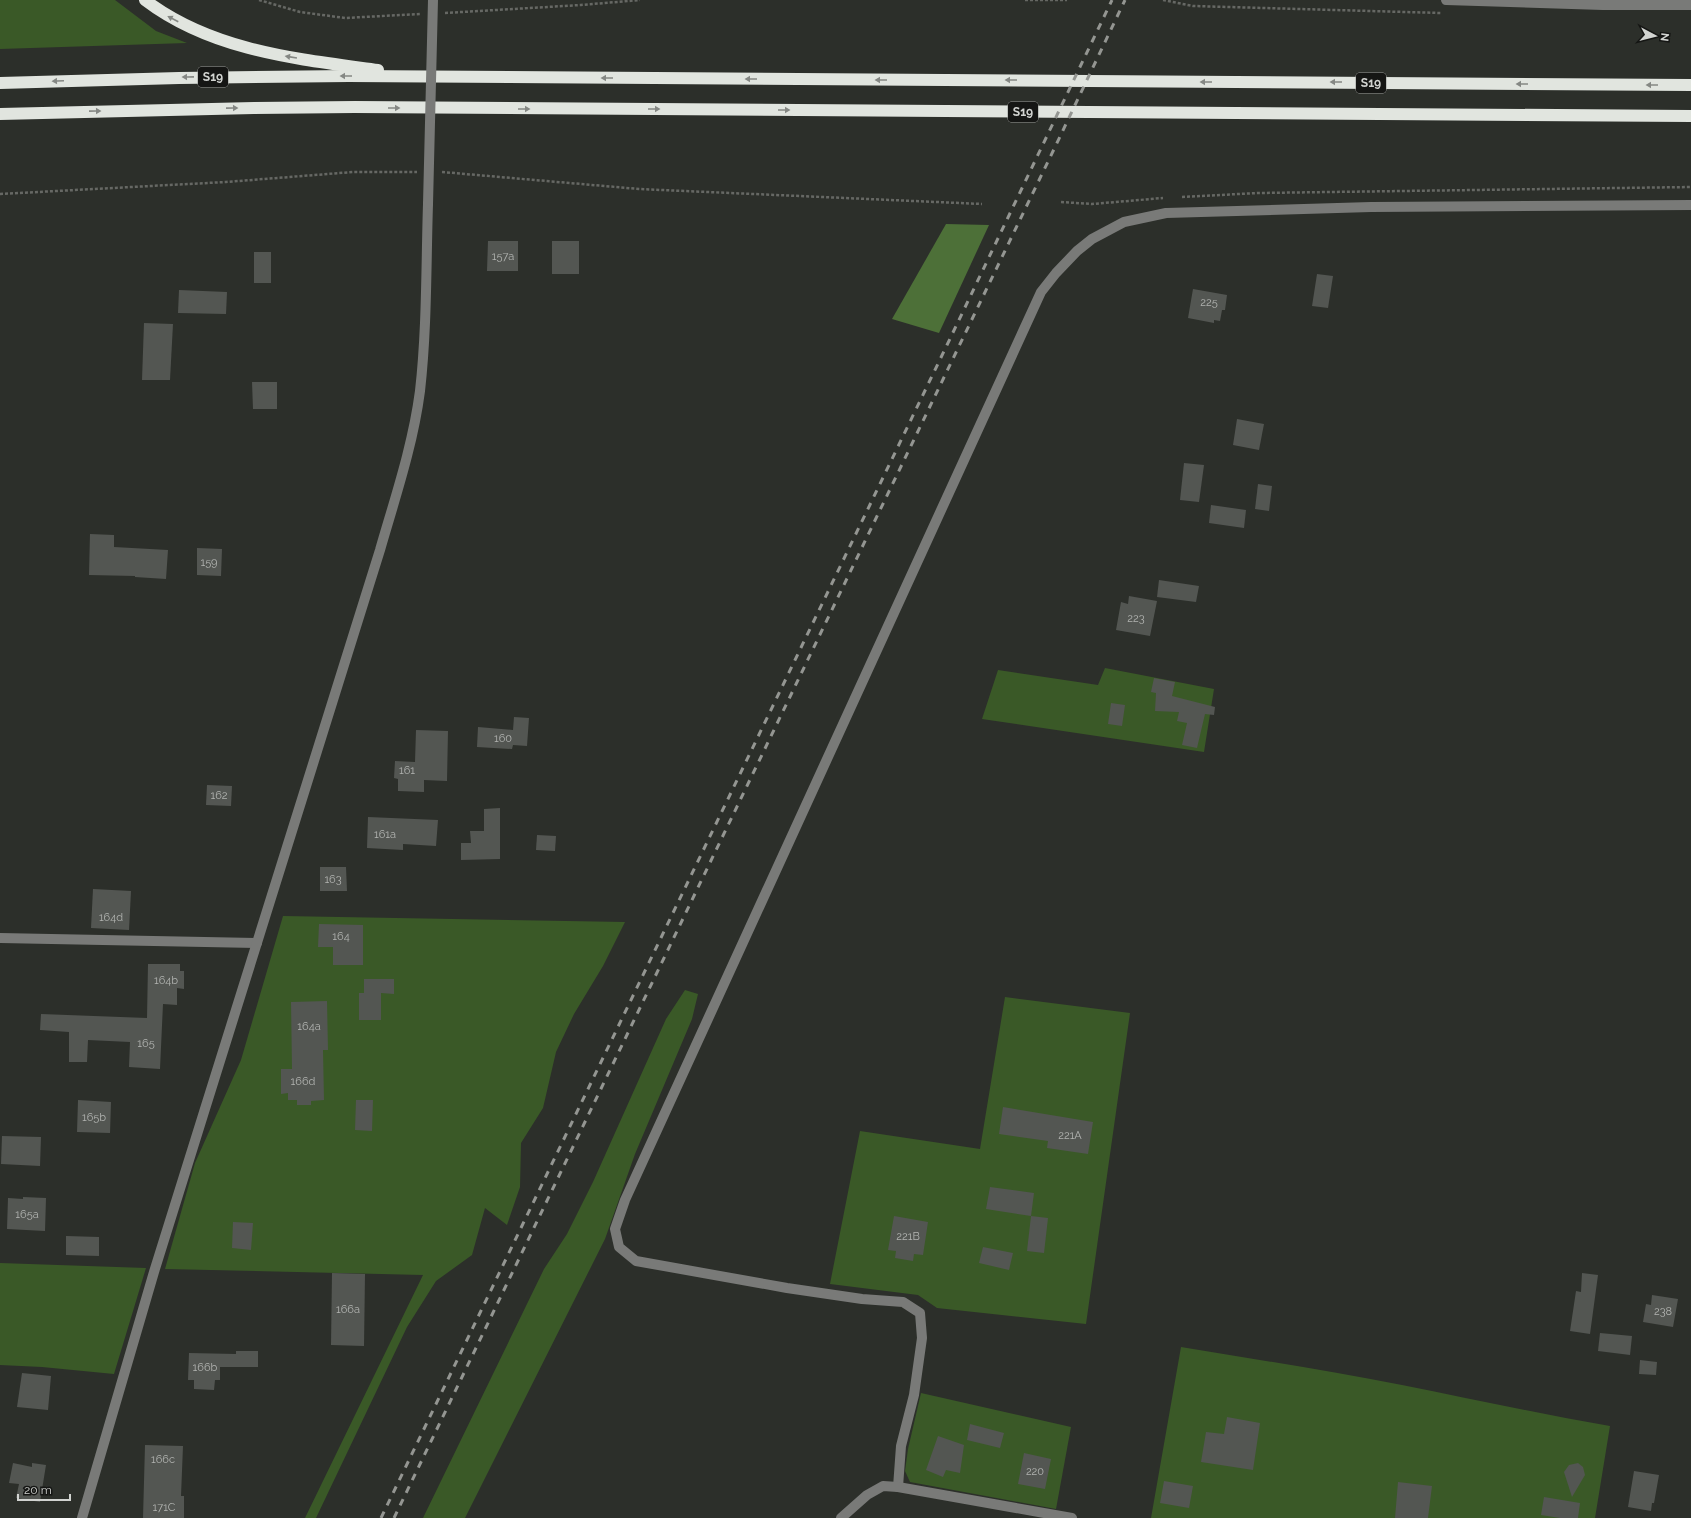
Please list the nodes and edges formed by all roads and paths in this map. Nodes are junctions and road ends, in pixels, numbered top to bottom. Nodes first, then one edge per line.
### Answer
1 (145, 0) edge
2 (259, 0) edge
3 (433, 0) edge
4 (640, 0) edge
5 (1025, 0) edge
6 (1067, 0) edge
7 (1163, 0) edge
8 (1446, 0) edge
9 (1691, 5) edge
10 (444, 13) dead end
11 (1442, 13) dead end
12 (422, 14) dead end
13 (427, 77) junction
14 (0, 83) edge
15 (1691, 85) edge
16 (0, 114) edge
17 (1691, 116) edge
18 (421, 172) dead end
19 (436, 172) dead end
20 (0, 194) edge
21 (982, 204) dead end
22 (1691, 205) edge
23 (0, 938) edge
24 (257, 943) junction
25 (898, 1487) junction
26 (82, 1518) edge
27 (841, 1518) edge
28 (1072, 1518) edge

13 -> 1 highway
2 - 12 path
3 - 24 street, bridge
4 - 10 path
5 - 6 path
7 - 11 path
8 - 9 street
13 -> 14 highway, S19
15 -> 13 highway, S19
16 -> 17 highway, S19
18 - 20 path
19 - 21 path
22 - 25 street
23 - 24 street
24 - 26 street
25 - 27 street
25 - 28 street

